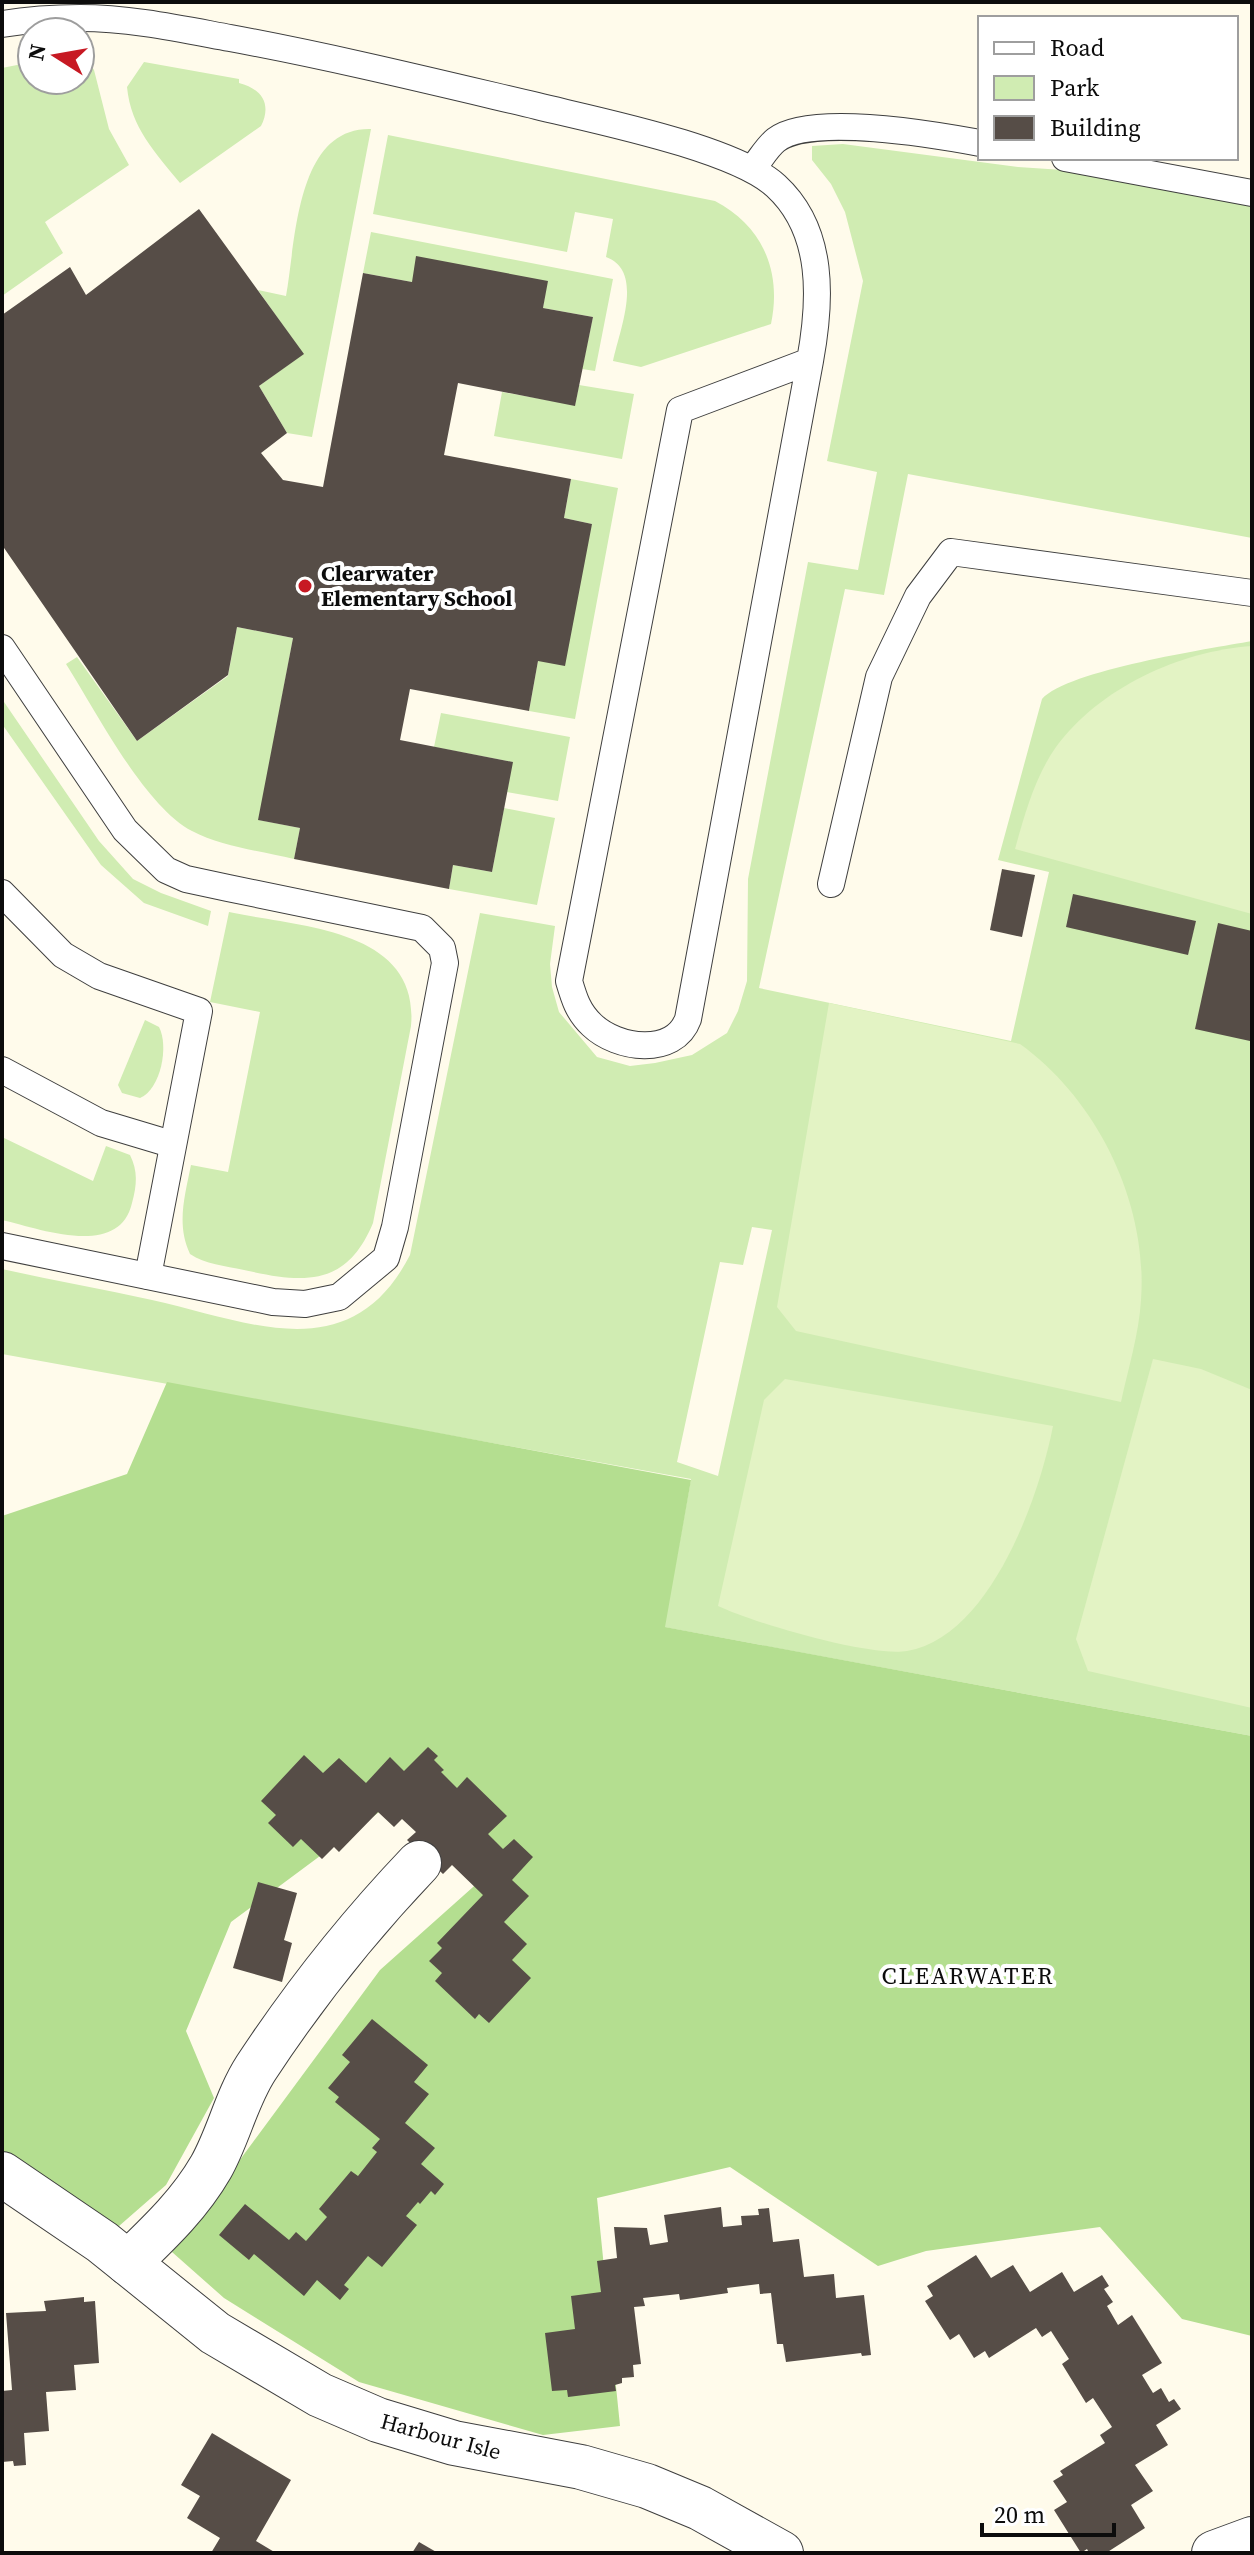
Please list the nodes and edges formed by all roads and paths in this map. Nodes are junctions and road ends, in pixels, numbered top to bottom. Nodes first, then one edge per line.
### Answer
1 (2, 24) edge
2 (978, 143) edge
3 (1076, 160) edge
4 (752, 169) junction
5 (1252, 193) edge
6 (810, 361) junction
7 (1252, 593) edge
8 (2, 648) edge
9 (831, 884) dead end
10 (2, 893) edge
11 (2, 1070) edge
12 (171, 1144) junction
13 (2, 1246) edge
14 (148, 1276) junction
15 (419, 1863) dead end
16 (2, 2174) edge
17 (128, 2263) junction
18 (1252, 2539) edge
19 (781, 2553) edge
20 (1214, 2553) edge

1 - 4 lane
2 - 4 lane
3 - 5 lane
4 - 6 lane
6 - 6 lane
7 - 9 lane
8 - 14 lane
10 - 12 lane
11 - 12 lane
12 - 14 lane
13 - 14 lane
15 - 17 street
16 - 17 street, Harbour Isle
17 - 19 street, Harbour Isle
18 - 20 street

